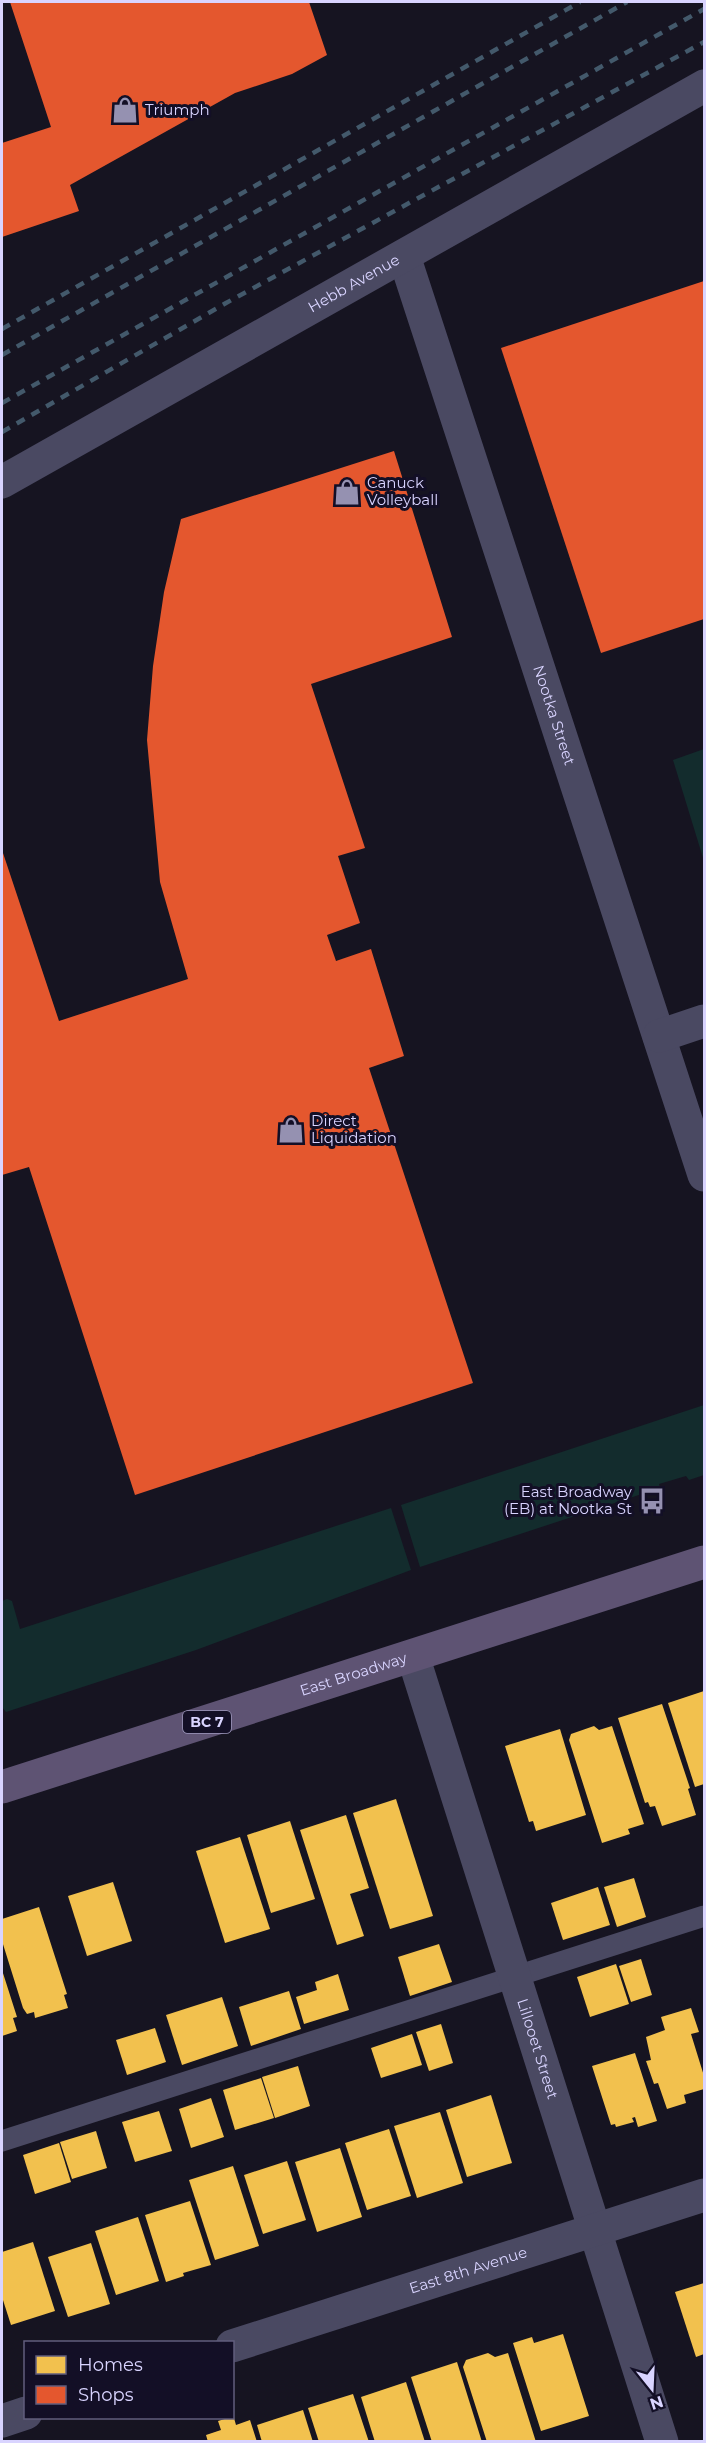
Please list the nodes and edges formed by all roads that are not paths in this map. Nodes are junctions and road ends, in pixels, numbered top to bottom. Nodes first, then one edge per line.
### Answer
1 (705, 86) edge
2 (404, 256) junction
3 (2, 482) edge
4 (705, 1021) edge
5 (659, 1035) junction
6 (705, 1175) edge
7 (705, 1562) edge
8 (413, 1656) junction
9 (2, 1787) edge
10 (705, 1916) edge
11 (515, 1977) junction
12 (2, 2141) edge
13 (705, 2195) edge
14 (595, 2230) junction
15 (234, 2345) edge
16 (24, 2414) edge
17 (2, 2421) edge
18 (662, 2442) edge

1 - 2 street, Hebb Avenue
2 - 3 street, Hebb Avenue
2 - 5 street, Nootka Street
4 - 5 street
5 - 6 street, Nootka Street
7 - 8 main road, East Broadway / BC 7
8 - 9 main road, East Broadway / BC 7
8 - 11 street, Lillooet Street
10 - 11 lane
11 - 12 lane
11 - 14 street, Lillooet Street
13 - 14 street, East 8th Avenue
14 - 15 street, East 8th Avenue
14 - 18 street, Lillooet Street
16 - 17 street

